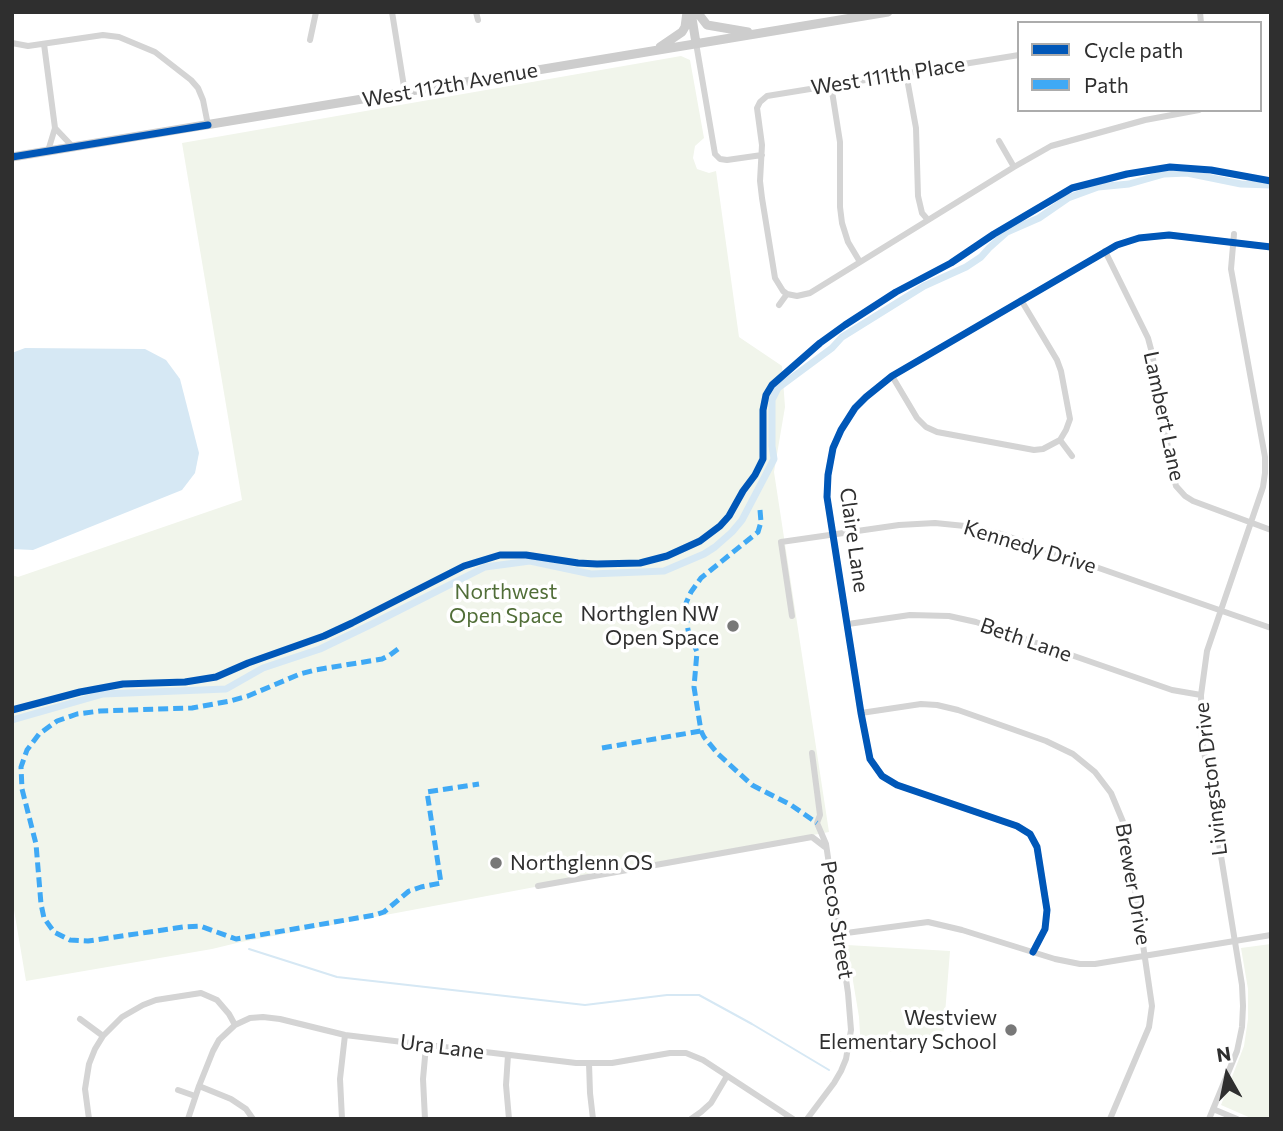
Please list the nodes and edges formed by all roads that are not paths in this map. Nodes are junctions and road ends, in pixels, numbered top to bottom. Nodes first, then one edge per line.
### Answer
1 (316, 12) edge
2 (392, 12) edge
3 (689, 12) edge
4 (697, 12) edge
5 (888, 12) edge
6 (757, 33) junction
7 (310, 40) dead end
8 (12, 43) edge
9 (696, 43) junction
10 (44, 44) junction
11 (655, 50) junction
12 (1017, 55) edge
13 (906, 74) junction
14 (831, 85) junction
15 (405, 93) junction
16 (1188, 112) edge
17 (208, 125) junction
18 (55, 128) junction
19 (999, 141) dead end
20 (73, 147) junction
21 (48, 151) junction
22 (762, 155) junction
23 (12, 157) edge
24 (1014, 167) junction
25 (928, 220) junction
26 (1234, 234) dead end
27 (1235, 243) junction
28 (1271, 247) edge
29 (1105, 251) junction
30 (860, 262) junction
31 (787, 294) junction
32 (1021, 300) junction
33 (779, 305) dead end
34 (892, 376) junction
35 (1060, 440) junction
36 (1072, 456) dead end
37 (1250, 523) junction
38 (1271, 530) edge
39 (834, 535) junction
40 (1220, 610) junction
41 (792, 616) dead end
42 (848, 624) junction
43 (1271, 628) edge
44 (1201, 695) junction
45 (862, 713) junction
46 (812, 753) dead end
47 (825, 847) junction
48 (538, 886) dead end
49 (839, 934) junction
50 (1271, 935) edge
51 (1234, 941) junction
52 (1033, 952) junction
53 (1146, 956) junction
54 (80, 1019) dead end
55 (235, 1025) junction
56 (345, 1035) junction
57 (103, 1036) junction
58 (426, 1046) junction
59 (508, 1055) junction
60 (589, 1063) junction
61 (727, 1076) junction
62 (199, 1086) junction
63 (178, 1090) dead end
64 (195, 1096) junction
65 (1213, 1109) junction
66 (89, 1119) edge
67 (188, 1119) edge
68 (253, 1119) edge
69 (342, 1119) edge
70 (425, 1119) edge
71 (509, 1119) edge
72 (593, 1119) edge
73 (691, 1119) edge
74 (793, 1119) edge
75 (807, 1119) edge
76 (1110, 1119) edge
77 (1209, 1119) edge
78 (1237, 1119) edge

1 - 7 street
2 - 15 street
3 - 9 main road
3 - 11 main road
4 - 6 main road
5 - 6 main road, West 112th Avenue
6 - 9 main road, West 112th Avenue
8 - 10 street
9 - 11 main road, West 112th Avenue
9 - 22 street
10 - 17 street
10 - 18 street
11 - 15 main road, West 112th Avenue
12 - 13 street, West 111th Place
13 - 14 street, West 111th Place
13 - 25 street
14 - 22 street, West 111th Place
14 - 30 street
15 - 17 main road, West 112th Avenue
16 - 24 street
17 - 20 main road, West 112th Avenue
18 - 20 street
18 - 21 street
19 - 24 street
20 - 21 main road, West 112th Avenue
21 - 23 main road, West 112th Avenue
22 - 31 street
24 - 25 street
25 - 30 street
26 - 27 street, Livingston Drive
27 - 28 street, Claire Lane
27 - 29 street, Claire Lane
27 - 37 street, Livingston Drive
29 - 32 street, Claire Lane
29 - 37 street, Lambert Lane
30 - 31 street
31 - 33 street
32 - 34 street, Claire Lane
32 - 35 street
34 - 35 street
34 - 39 street, Claire Lane
35 - 36 street
37 - 38 street, Lambert Lane
37 - 40 street, Livingston Drive
39 - 40 street, Kennedy Drive
39 - 41 street, Kennedy Drive
39 - 42 street, Claire Lane
40 - 43 street, Kennedy Drive
40 - 44 street, Livingston Drive
42 - 44 street, Beth Lane
42 - 45 street, Claire Lane
44 - 51 street, Livingston Drive
45 - 52 street, Claire Lane
45 - 53 street, Brewer Drive
46 - 47 street, Pecos Street
47 - 48 street
47 - 49 street, Pecos Street
49 - 52 street
49 - 75 street, Pecos Street
50 - 51 street
51 - 53 street
51 - 65 street, Livingston Drive
52 - 53 street
53 - 76 street, Brewer Drive
54 - 57 street
55 - 56 street, Ura Lane
55 - 57 street
55 - 62 street
56 - 58 street, Ura Lane
56 - 69 street
57 - 66 street
58 - 59 street, Ura Lane
58 - 70 street
59 - 60 street, Ura Lane
59 - 71 street
60 - 61 street, Ura Lane
60 - 72 street
61 - 73 street
61 - 74 street, Ura Lane
62 - 64 street
62 - 68 street
63 - 64 street
64 - 67 street
65 - 77 street, Livingston Drive
65 - 78 street

